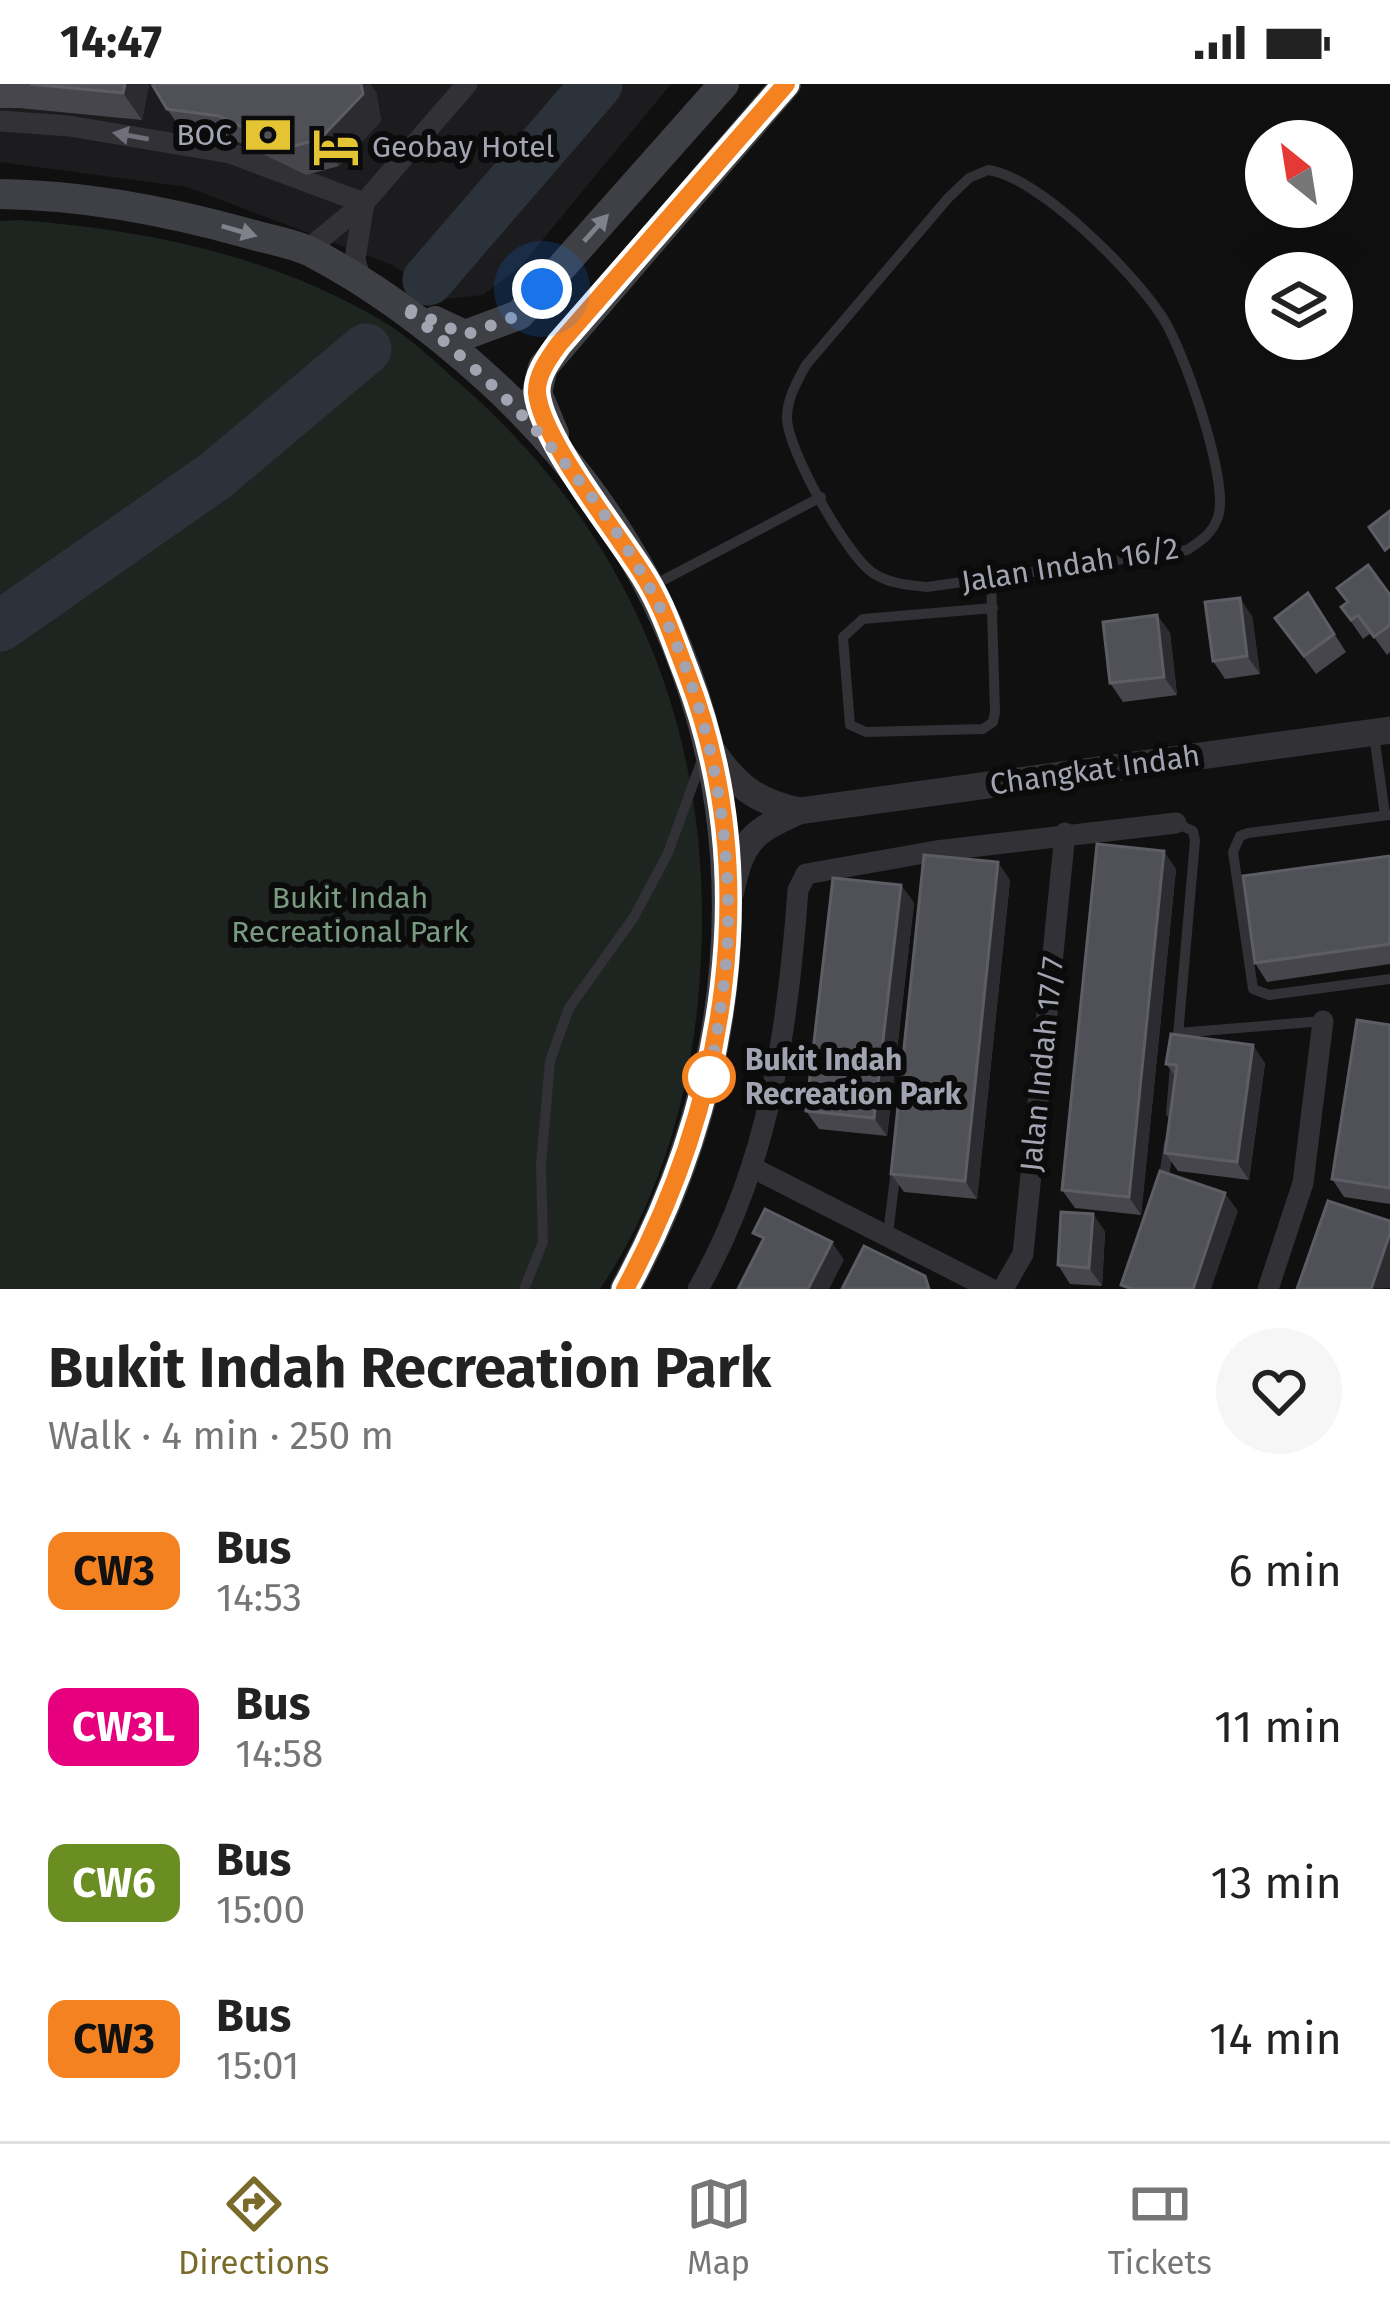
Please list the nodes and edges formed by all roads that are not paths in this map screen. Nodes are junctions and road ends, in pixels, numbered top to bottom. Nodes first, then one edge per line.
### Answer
1 (724, 84) edge
2 (786, 84) edge
3 (454, 87) edge
4 (0, 121) edge
5 (0, 194) edge
6 (364, 202) junction
7 (307, 250) junction
8 (361, 281) junction
9 (402, 306) junction
10 (562, 454) junction
11 (821, 497) junction
12 (991, 578) junction
13 (651, 587) junction
14 (993, 608) junction
15 (1382, 731) edge
16 (709, 744) junction
17 (799, 811) junction
18 (1387, 815) edge
19 (1175, 823) joint
20 (1065, 833) junction
21 (728, 901) junction
22 (1390, 979) edge
23 (1323, 1021) joint
24 (1178, 1033) junction
25 (899, 1148) edge
26 (753, 1168) junction
27 (1160, 1195) edge
28 (874, 1240) junction
29 (524, 1289) edge
30 (625, 1289) edge
31 (698, 1289) edge
32 (991, 1289) edge
33 (1003, 1289) edge
34 (1268, 1289) edge

9 -> 1 main road
2 - 10 main road
3 - 6 street
6 -> 4 street
5 -> 7 main road
6 - 7 street
6 - 8 street
7 - 8 main road
8 - 9 main road
9 - 10 main road
10 - 13 main road
11 - 12 lane, Jalan Indah 16/2
11 - 12 lane, Jalan Indah 16/2
11 - 13 lane
12 - 14 lane
13 - 16 main road
14 - 14 lane
15 - 17 street, Changkat Indah
15 - 18 lane
16 - 17 street, Changkat Indah
16 - 21 main road
16 - 29 lane
17 - 21 street, Changkat Indah
18 - 22 lane
19 - 20 street
19 - 24 lane
20 - 26 street
20 - 33 street, Jalan Indah 17/7
21 - 30 main road
23 - 24 lane
23 - 34 street
24 - 27 lane
25 - 28 lane
26 - 28 street
26 - 31 street
28 - 32 street

